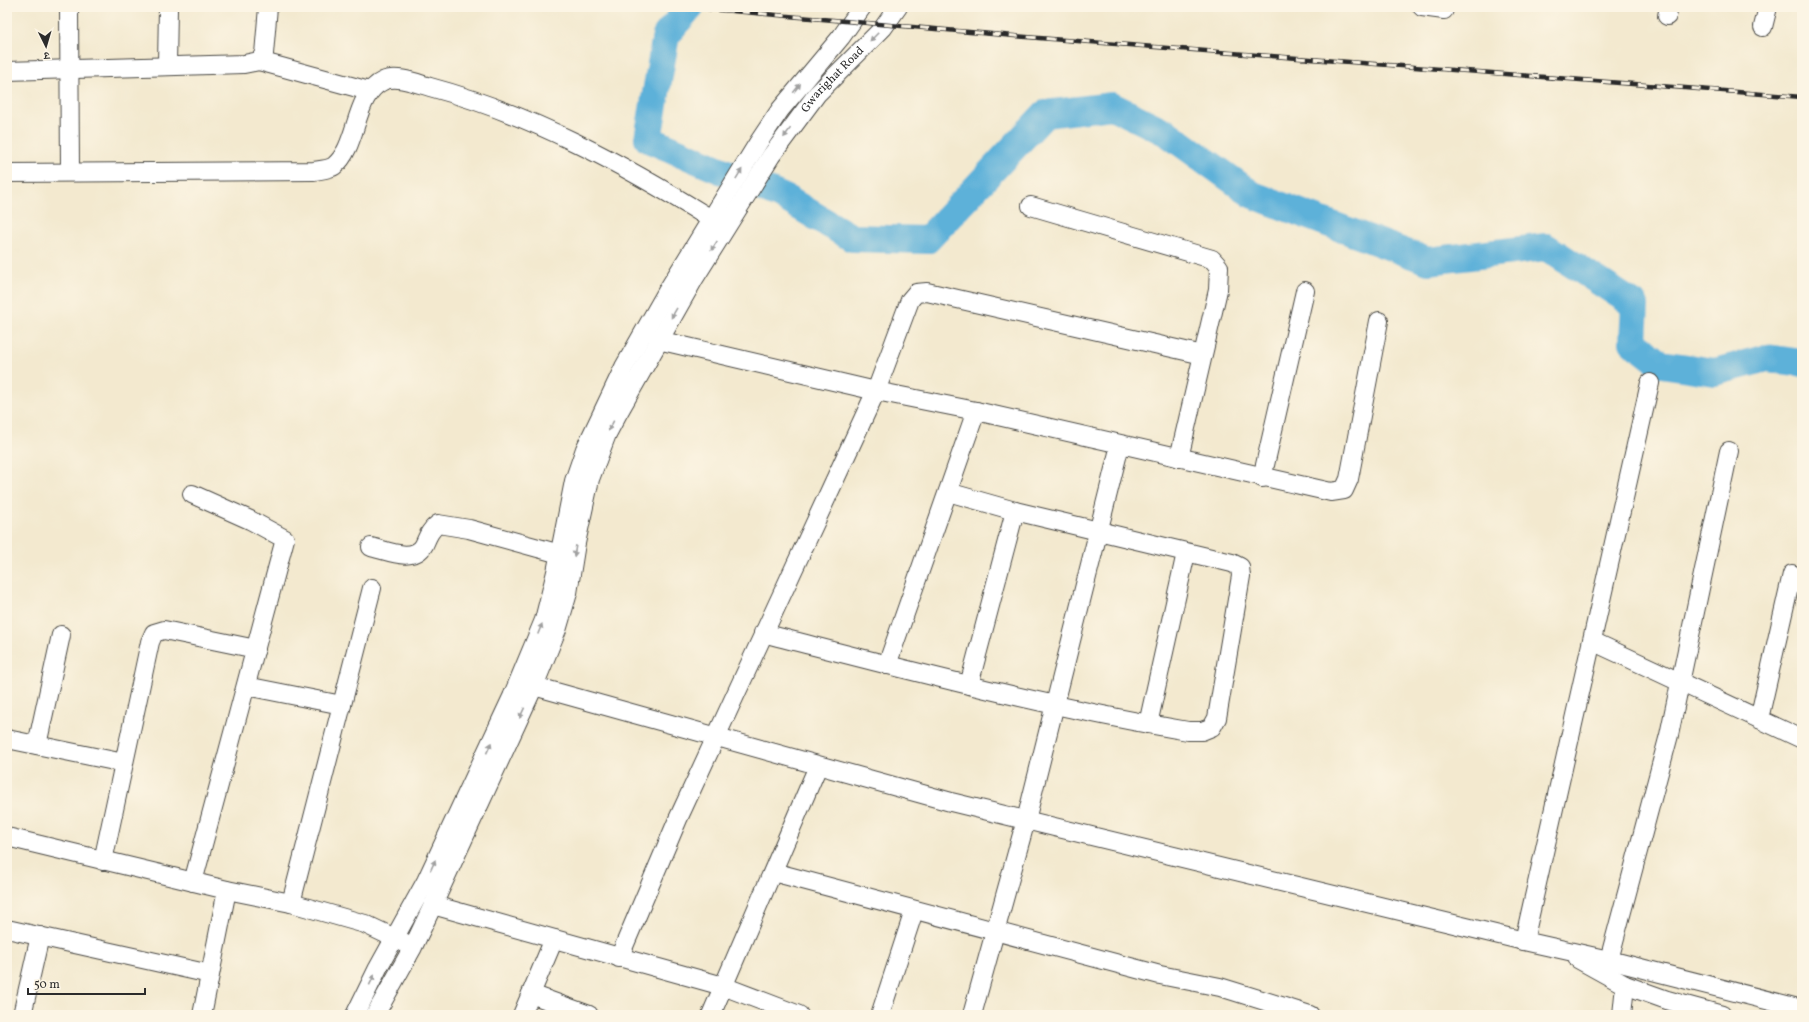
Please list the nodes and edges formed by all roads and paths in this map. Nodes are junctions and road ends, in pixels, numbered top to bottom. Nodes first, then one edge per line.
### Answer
1 (69, 7) edge
2 (168, 7) edge
3 (268, 7) edge
4 (862, 7) edge
5 (898, 7) edge
6 (1422, 7) edge
7 (1768, 7) edge
8 (1444, 10) dead end
9 (1763, 27) dead end
10 (259, 61) junction
11 (167, 66) junction
12 (69, 69) junction
13 (7, 71) edge
14 (369, 91) junction
15 (70, 172) junction
16 (7, 173) edge
17 (1031, 206) dead end
18 (722, 212) junction
19 (1305, 291) dead end
20 (1379, 321) dead end
21 (658, 340) junction
22 (1203, 355) junction
23 (1650, 383) dead end
24 (876, 391) junction
25 (976, 411) junction
26 (1120, 445) junction
27 (1730, 451) dead end
28 (1179, 458) junction
29 (1262, 478) junction
30 (948, 492) junction
31 (192, 494) dead end
32 (1015, 511) junction
33 (1099, 532) junction
34 (371, 547) dead end
35 (1186, 553) junction
36 (560, 554) junction
37 (1792, 574) dead end
38 (372, 588) dead end
39 (763, 633) junction
40 (61, 634) dead end
41 (1592, 641) junction
42 (256, 649) junction
43 (887, 665) junction
44 (1679, 681) junction
45 (969, 685) junction
46 (246, 686) junction
47 (534, 686) junction
48 (342, 705) junction
49 (1054, 705) junction
50 (1759, 719) junction
51 (1148, 724) junction
52 (716, 736) junction
53 (7, 739) edge
54 (1802, 739) edge
55 (37, 745) junction
56 (124, 764) junction
57 (818, 766) junction
58 (1026, 820) junction
59 (7, 838) edge
60 (103, 861) junction
61 (773, 872) junction
62 (193, 882) junction
63 (226, 890) junction
64 (292, 902) junction
65 (433, 905) junction
66 (914, 911) junction
67 (7, 929) edge
68 (995, 931) junction
69 (40, 936) junction
70 (395, 938) junction
71 (554, 940) junction
72 (1524, 941) junction
73 (413, 947) junction
74 (1560, 949) junction
75 (619, 958) junction
76 (1609, 960) junction
77 (210, 974) junction
78 (1625, 985) junction
79 (723, 986) junction
80 (531, 994) junction
81 (1802, 1009) edge
82 (22, 1015) edge
83 (202, 1015) edge
84 (355, 1015) edge
85 (376, 1015) edge
86 (522, 1015) edge
87 (589, 1015) edge
88 (711, 1015) edge
89 (798, 1015) edge
90 (880, 1015) edge
91 (972, 1015) edge
92 (1310, 1015) edge
93 (1622, 1015) edge
94 (1722, 1015) edge

1 - 12 street
2 - 11 street
3 - 10 street
18 -> 4 street
5 -> 18 street, Gwarighat Road
6 - 8 street
7 - 9 street
10 - 11 street
10 - 14 street
11 - 12 street
12 - 13 street
12 - 15 street
14 - 15 street
14 - 18 street
15 - 16 street
17 - 22 street
18 -> 21 street
18 - 36 street
19 - 29 street
20 - 29 street
21 - 24 street
21 -> 47 street
22 - 24 street
22 - 28 street
23 - 41 street
24 - 25 street
24 - 39 street
25 - 26 street
25 - 30 street
26 - 28 street
26 - 33 street
27 - 44 street
28 - 29 street
30 - 32 street
30 - 43 street
31 - 42 street
32 - 33 street
32 - 45 street
33 - 35 street
33 - 49 street
34 - 36 street
35 - 51 street
35 - 51 street
70 -> 36 street
37 - 50 street
38 - 48 street
39 - 43 street
39 - 52 street
40 - 55 street
41 - 44 street
41 - 72 street
42 - 46 street
42 - 56 street
43 - 45 street
44 - 50 street
44 - 76 street
45 - 49 street
46 - 48 street
46 - 62 street
47 - 52 street
47 -> 65 street
48 - 64 street
49 - 51 street
49 - 58 street
50 - 54 street
52 - 57 street
52 - 75 street
53 - 55 street
55 - 56 street
56 - 60 street
57 - 58 street
57 - 61 street
58 - 68 street
58 - 72 street
59 - 60 street
60 - 62 street
61 - 66 street
61 - 79 street
62 - 63 street
63 - 64 street
63 - 77 street
64 - 70 street
65 - 71 street
65 - 73 street
66 - 68 street
66 - 90 street
67 - 69 street
68 - 91 street
68 - 92 street
69 - 77 street
69 - 82 street
70 - 73 street
84 -> 70 street
71 - 75 street
71 - 80 street
72 - 74 street
73 - 85 street
74 - 76 street
74 - 78 street
75 - 79 street
76 - 81 street
77 - 83 street
78 - 93 street
78 - 94 street
79 - 88 street
79 - 89 street
80 - 86 street
80 - 87 street

